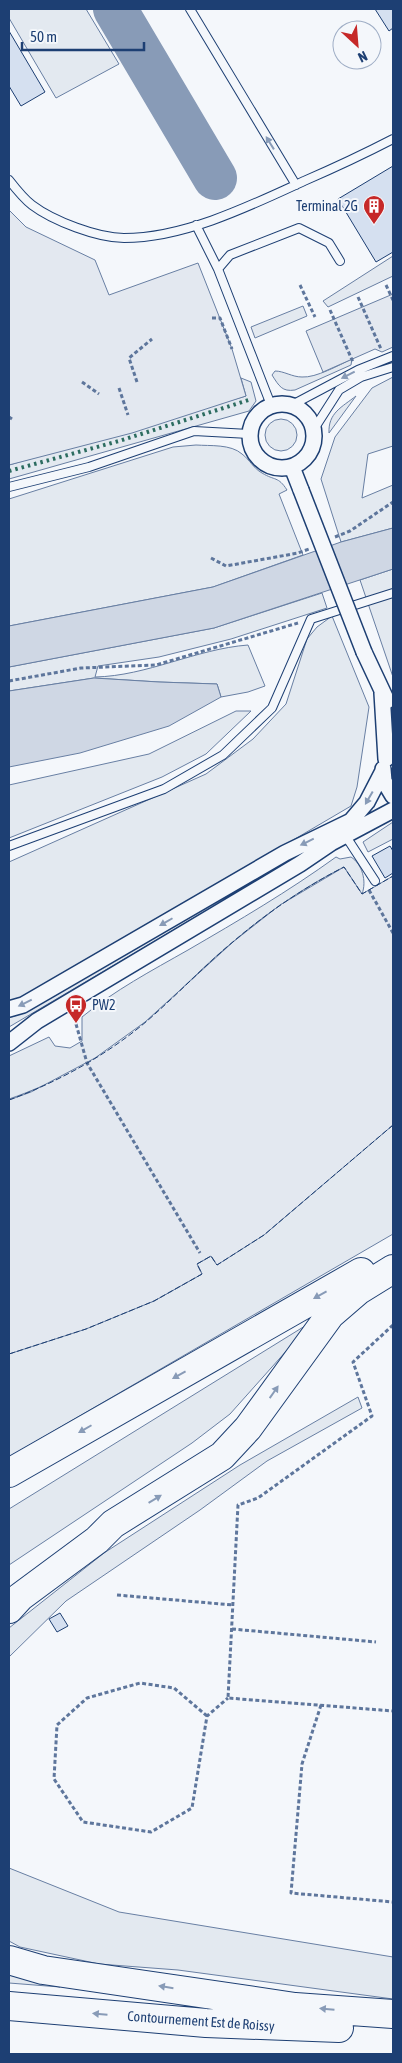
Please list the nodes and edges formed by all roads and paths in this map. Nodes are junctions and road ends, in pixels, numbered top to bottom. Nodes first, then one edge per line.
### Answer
1 (190, 9) edge
2 (393, 139) edge
3 (9, 180) edge
4 (296, 185) junction
5 (196, 225) junction
6 (340, 262) dead end
7 (218, 270) junction
8 (300, 285) dead end
9 (386, 285) dead end
10 (358, 297) dead end
11 (393, 300) edge
12 (330, 310) dead end
13 (314, 317) dead end
14 (212, 318) dead end
15 (152, 339) dead end
16 (232, 349) dead end
17 (382, 352) dead end
18 (393, 356) edge
19 (393, 367) edge
20 (358, 370) junction
21 (82, 382) dead end
22 (138, 382) dead end
23 (119, 388) dead end
24 (99, 394) dead end
25 (271, 405) junction
26 (292, 405) junction
27 (128, 415) dead end
28 (314, 430) junction
29 (249, 434) junction
30 (292, 467) junction
31 (9, 487) edge
32 (393, 593) edge
33 (311, 619) junction
34 (9, 681) edge
35 (382, 694) junction
36 (393, 710) edge
37 (387, 760) edge
38 (393, 796) edge
39 (393, 810) edge
40 (351, 821) junction
41 (344, 835) junction
42 (331, 843) junction
43 (9, 846) edge
44 (366, 867) junction
45 (375, 881) dead end
46 (393, 933) edge
47 (9, 1009) edge
48 (36, 1021) junction
49 (76, 1024) dead end
50 (9, 1029) edge
51 (9, 1044) edge
52 (200, 1253) dead end
53 (393, 1254) edge
54 (393, 1269) edge
55 (393, 1325) edge
56 (9, 1474) edge
57 (113, 1524) junction
58 (9, 1589) edge
59 (117, 1595) dead end
60 (233, 1605) junction
61 (9, 1608) edge
62 (232, 1629) junction
63 (376, 1642) dead end
64 (228, 1698) junction
65 (321, 1705) junction
66 (393, 1711) edge
67 (207, 1716) junction
68 (393, 1902) edge
69 (9, 1960) edge
70 (9, 2006) edge
71 (393, 2014) edge
72 (393, 2030) edge

4 -> 1 lane
2 - 4 lane
3 - 5 lane
4 - 5 lane
5 - 7 lane
6 - 7 lane
7 - 25 lane
8 - 13 path
9 - 11 path
10 - 17 path
12 - 20 path
14 - 16 path
15 - 22 path
18 - 20 lane
19 - 28 lane
20 -> 26 lane
21 - 24 path
23 - 27 path
25 - 26 street
25 - 29 street
26 - 28 street
28 - 30 street
29 - 30 street
29 - 31 lane
30 - 35 street, bridge
32 - 33 lane
33 - 34 path
33 - 43 lane
35 - 36 street
35 - 37 street
37 - 38 street
37 -> 40 street
39 - 41 street
40 - 42 street
40 -> 47 street
41 - 42 street
41 - 44 lane
42 - 48 street
44 - 45 lane
44 - 46 path
48 - 50 street
48 - 51 street
49 - 52 path
53 -> 56 highway
57 -> 54 highway
55 - 60 path
57 - 58 highway
57 - 61 highway
59 - 60 path
60 - 62 path
62 - 63 path
62 - 64 path
64 - 65 path
64 - 67 path
65 - 66 path
65 - 68 path
67 - 67 path
71 -> 69 highway
72 -> 70 highway, Contournement Est de Roissy

